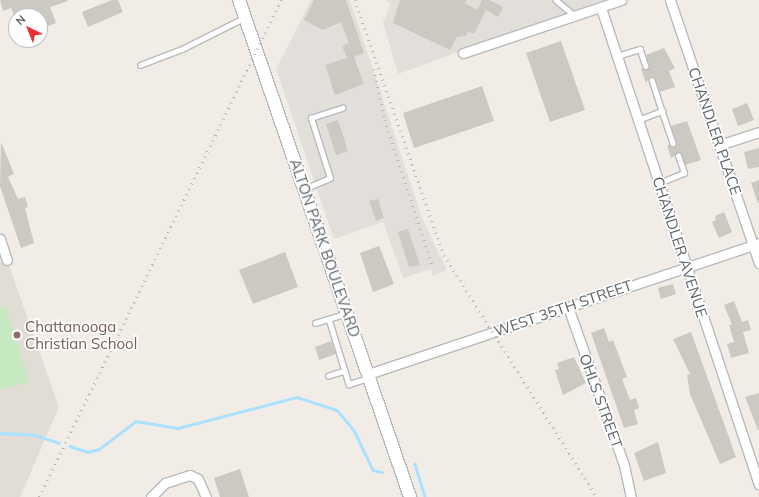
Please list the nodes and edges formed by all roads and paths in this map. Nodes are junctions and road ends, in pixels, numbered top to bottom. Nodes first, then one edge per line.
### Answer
1 (239, 0) edge
2 (556, 0) edge
3 (621, 0) edge
4 (670, 0) edge
5 (601, 8) junction
6 (575, 17) junction
7 (245, 18) junction
8 (463, 53) dead end
9 (617, 56) junction
10 (140, 65) dead end
11 (646, 66) dead end
12 (652, 80) dead end
13 (342, 108) dead end
14 (662, 111) junction
15 (638, 120) junction
16 (759, 132) edge
17 (673, 143) dead end
18 (719, 145) junction
19 (678, 156) dead end
20 (659, 183) junction
21 (304, 189) junction
22 (0, 239) edge
23 (756, 244) edge
24 (7, 260) dead end
25 (759, 263) edge
26 (687, 266) junction
27 (568, 307) junction
28 (347, 313) junction
29 (328, 319) junction
30 (315, 323) dead end
31 (345, 371) junction
32 (329, 376) dead end
33 (369, 376) junction
34 (759, 485) edge
35 (151, 497) edge
36 (206, 497) edge
37 (410, 497) edge
38 (631, 497) edge

1 - 7 main road, ALTON PARK BOULEVARD
2 - 6 lane
3 - 5 street
4 - 18 street, CHANDLER PLACE
5 - 6 street
5 - 9 street, CHANDLER AVENUE
6 - 8 street
7 - 10 lane
7 - 21 main road, ALTON PARK BOULEVARD
9 - 11 lane
9 - 15 street, CHANDLER AVENUE
12 - 14 lane
13 - 21 lane
14 - 15 lane
14 - 17 lane
15 - 20 street, CHANDLER AVENUE
16 - 18 street
18 - 23 street, CHANDLER PLACE
19 - 20 lane
20 - 26 street, CHANDLER AVENUE
21 - 28 main road, ALTON PARK BOULEVARD
22 - 24 street
23 - 25 street, CHANDLER PLACE
23 - 26 street, WEST 35TH STREET
26 - 27 street, WEST 35TH STREET
26 - 34 street, CHANDLER AVENUE
27 - 33 street, WEST 35TH STREET
27 - 38 street, OHLS STREET
28 - 29 lane
28 - 33 main road, ALTON PARK BOULEVARD
29 - 30 lane
29 - 31 lane
31 - 32 lane
31 - 33 lane
33 - 37 main road, ALTON PARK BOULEVARD
35 - 36 street

